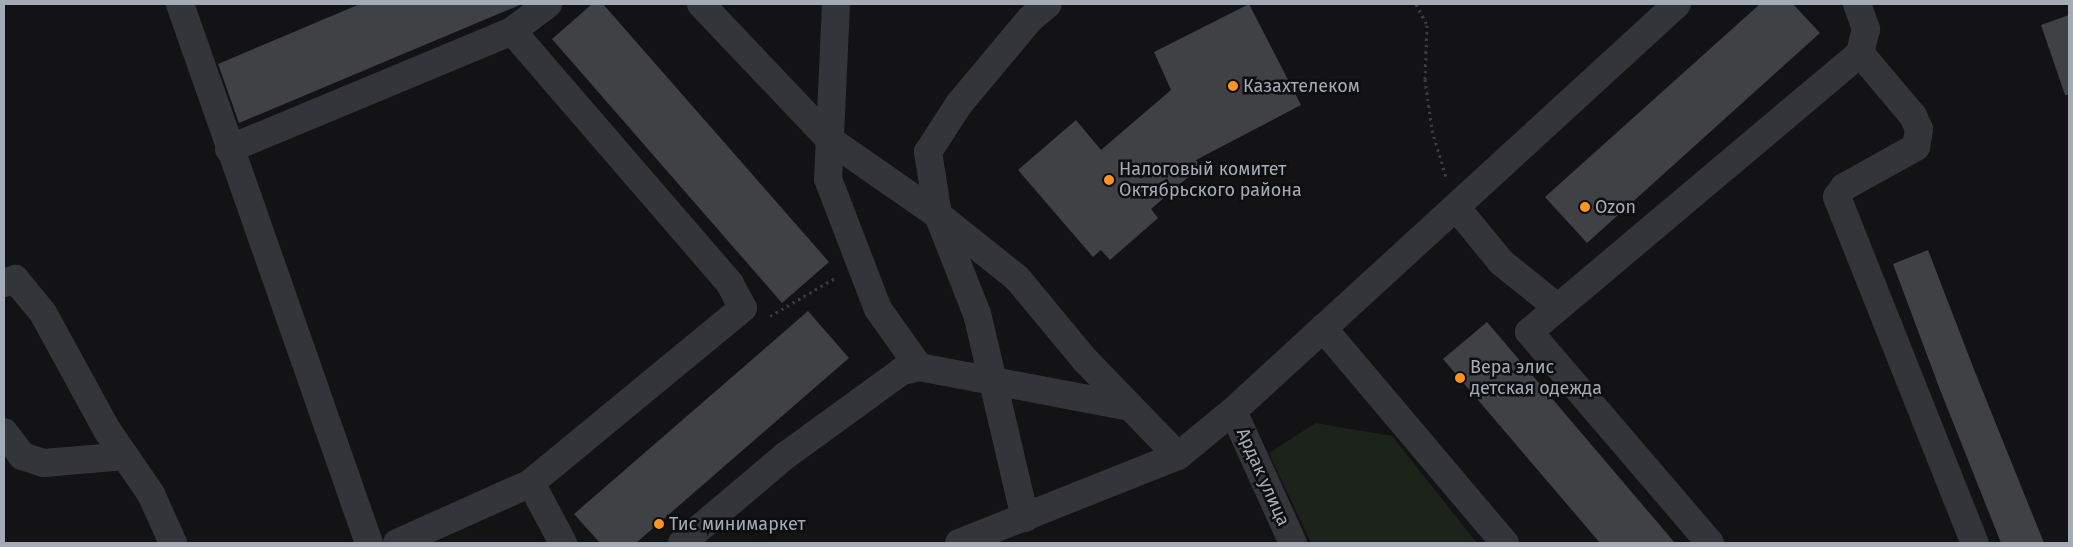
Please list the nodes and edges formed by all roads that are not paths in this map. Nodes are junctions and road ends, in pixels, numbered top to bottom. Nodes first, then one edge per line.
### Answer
1 (180, 4) edge
2 (548, 4) edge
3 (701, 4) edge
4 (836, 4) edge
5 (1048, 4) edge
6 (1677, 4) edge
7 (1857, 4) edge
8 (512, 31) junction
9 (1860, 53) junction
10 (830, 140) junction
11 (229, 149) junction
12 (1453, 197) junction
13 (938, 215) junction
14 (4, 283) edge
15 (1557, 307) junction
16 (1323, 328) junction
17 (919, 367) junction
18 (992, 381) junction
19 (1130, 406) junction
20 (1233, 411) junction
21 (4, 432) edge
22 (125, 456) junction
23 (1178, 456) junction
24 (531, 483) junction
25 (1025, 518) junction
26 (964, 542) edge
27 (173, 543) edge
28 (369, 543) edge
29 (398, 543) edge
30 (563, 543) edge
31 (682, 543) edge
32 (1292, 543) edge
33 (1505, 543) edge
34 (1710, 543) edge
35 (1975, 543) edge

1 - 11 street
2 - 8 street
3 - 10 street
4 - 10 street
5 - 13 street
6 - 12 street
7 - 9 street
8 - 11 street
8 - 24 street
9 - 15 street
9 - 35 street
10 - 13 street
10 - 17 street
11 - 28 street
12 - 15 street
12 - 16 street
13 - 18 street
13 - 19 street
14 - 22 street
15 - 34 street
16 - 20 street
16 - 33 street
17 - 18 street
17 - 31 street
18 - 19 street
18 - 25 street
19 - 23 street
20 - 23 street
20 - 32 street, Ардак улица
21 - 22 street
22 - 27 street
23 - 25 street
24 - 29 street
24 - 30 street
25 - 26 street

